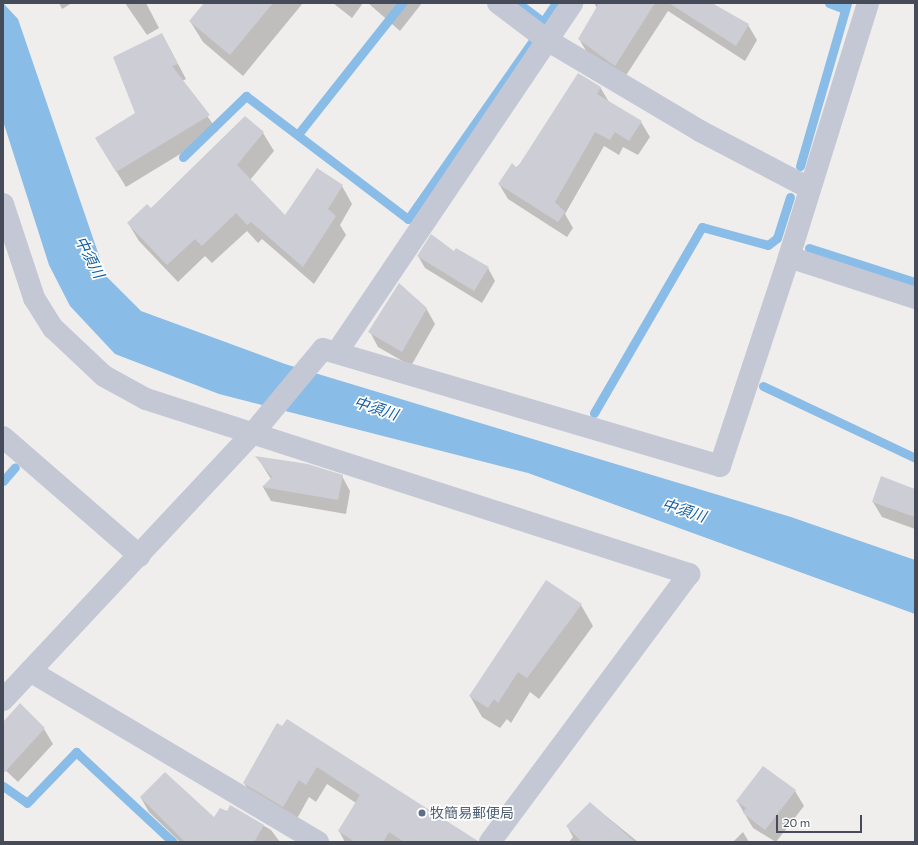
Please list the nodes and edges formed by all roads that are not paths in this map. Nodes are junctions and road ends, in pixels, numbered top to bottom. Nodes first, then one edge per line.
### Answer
1 (498, 3) edge
2 (572, 3) edge
3 (868, 3) edge
4 (547, 40) junction
5 (809, 188) junction
6 (3, 204) edge
7 (789, 257) junction
8 (915, 298) edge
9 (337, 352) junction
10 (254, 432) junction
11 (3, 437) edge
12 (140, 556) junction
13 (30, 672) junction
14 (3, 700) edge
15 (318, 842) edge
16 (490, 842) edge

1 - 4 street
2 - 4 street
3 - 5 street
4 - 5 street
4 - 9 street
5 - 7 street
6 - 10 street
7 - 8 street
7 - 9 street
9 - 10 street
10 - 12 street
10 - 16 street
11 - 12 street
12 - 13 street
13 - 14 street
13 - 15 street

